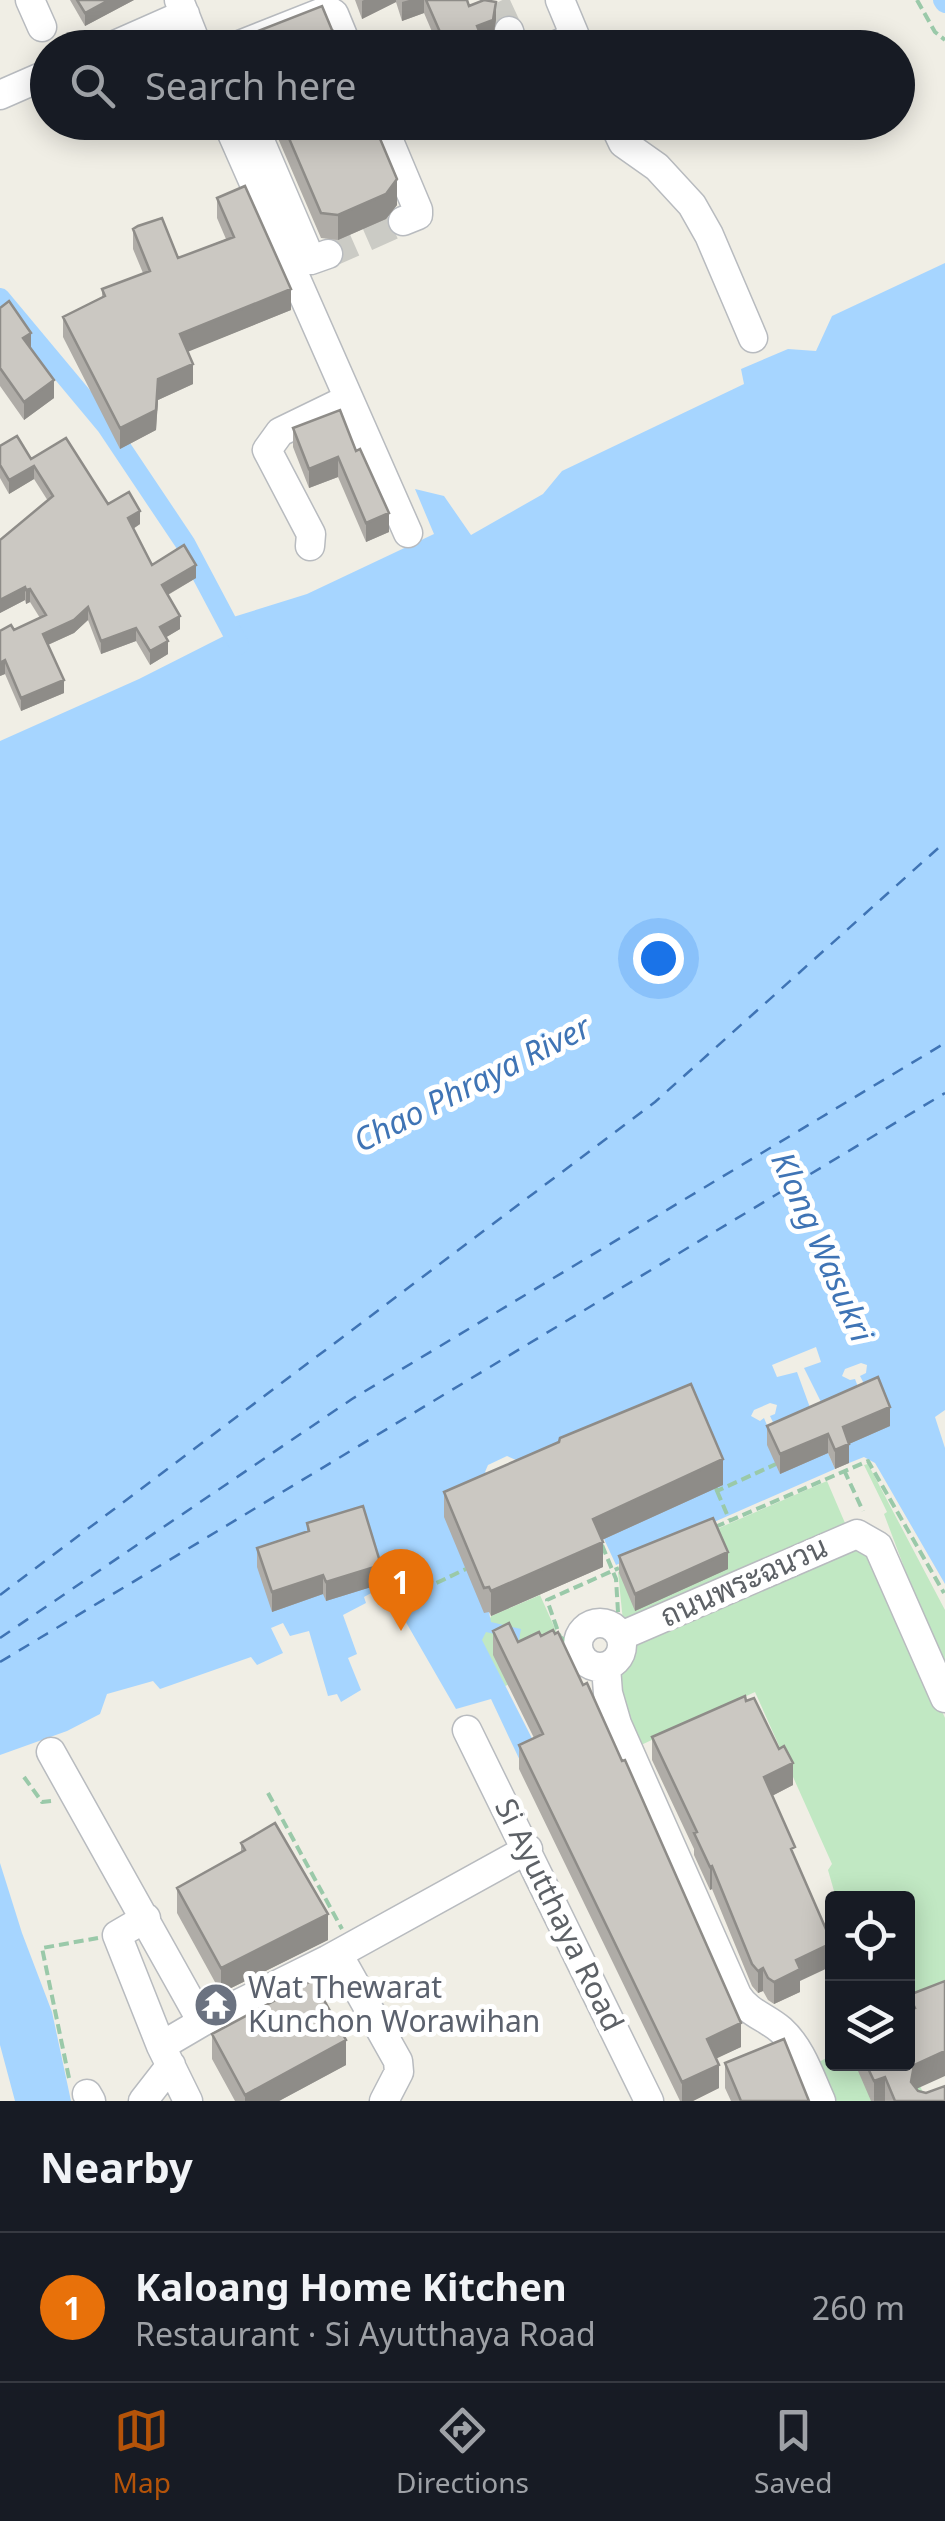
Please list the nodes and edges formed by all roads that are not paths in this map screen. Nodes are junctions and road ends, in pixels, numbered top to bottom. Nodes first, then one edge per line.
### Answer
1 (30, 0) edge
2 (560, 0) edge
3 (182, 7) edge
4 (42, 27) dead end
5 (140, 30) edge
6 (277, 30) edge
7 (341, 30) edge
8 (573, 30) edge
9 (30, 82) edge
10 (0, 94) edge
11 (235, 140) edge
12 (260, 140) edge
13 (389, 140) edge
14 (622, 140) edge
15 (403, 221) dead end
16 (328, 254) dead end
17 (753, 338) dead end
18 (348, 399) junction
19 (408, 533) dead end
20 (310, 546) dead end
21 (617, 1632) junction
22 (606, 1667) junction
23 (945, 1698) edge
24 (467, 1730) dead end
25 (51, 1752) dead end
26 (528, 1849) junction
27 (146, 1918) junction
28 (345, 1950) junction
29 (202, 2022) junction
30 (166, 2056) junction
31 (143, 2101) edge
32 (188, 2101) edge
33 (384, 2101) edge
34 (649, 2101) edge
35 (821, 2101) edge

1 - 4 street
2 - 8 street
3 - 5 street
6 - 7 street
9 - 10 street
11 - 18 street
12 - 16 street
13 - 15 street
14 - 17 street
18 - 19 street
18 - 20 street
21 - 22 street
21 - 22 street
21 - 23 street, ถนนพระฉนวน
22 - 35 street
24 - 26 street, Si Ayutthaya Road
25 - 27 street
26 - 28 street
26 - 34 street, Si Ayutthaya Road
27 - 29 street
27 - 30 street
28 - 29 street
28 - 33 street
29 - 30 street
30 - 31 street
30 - 32 street

